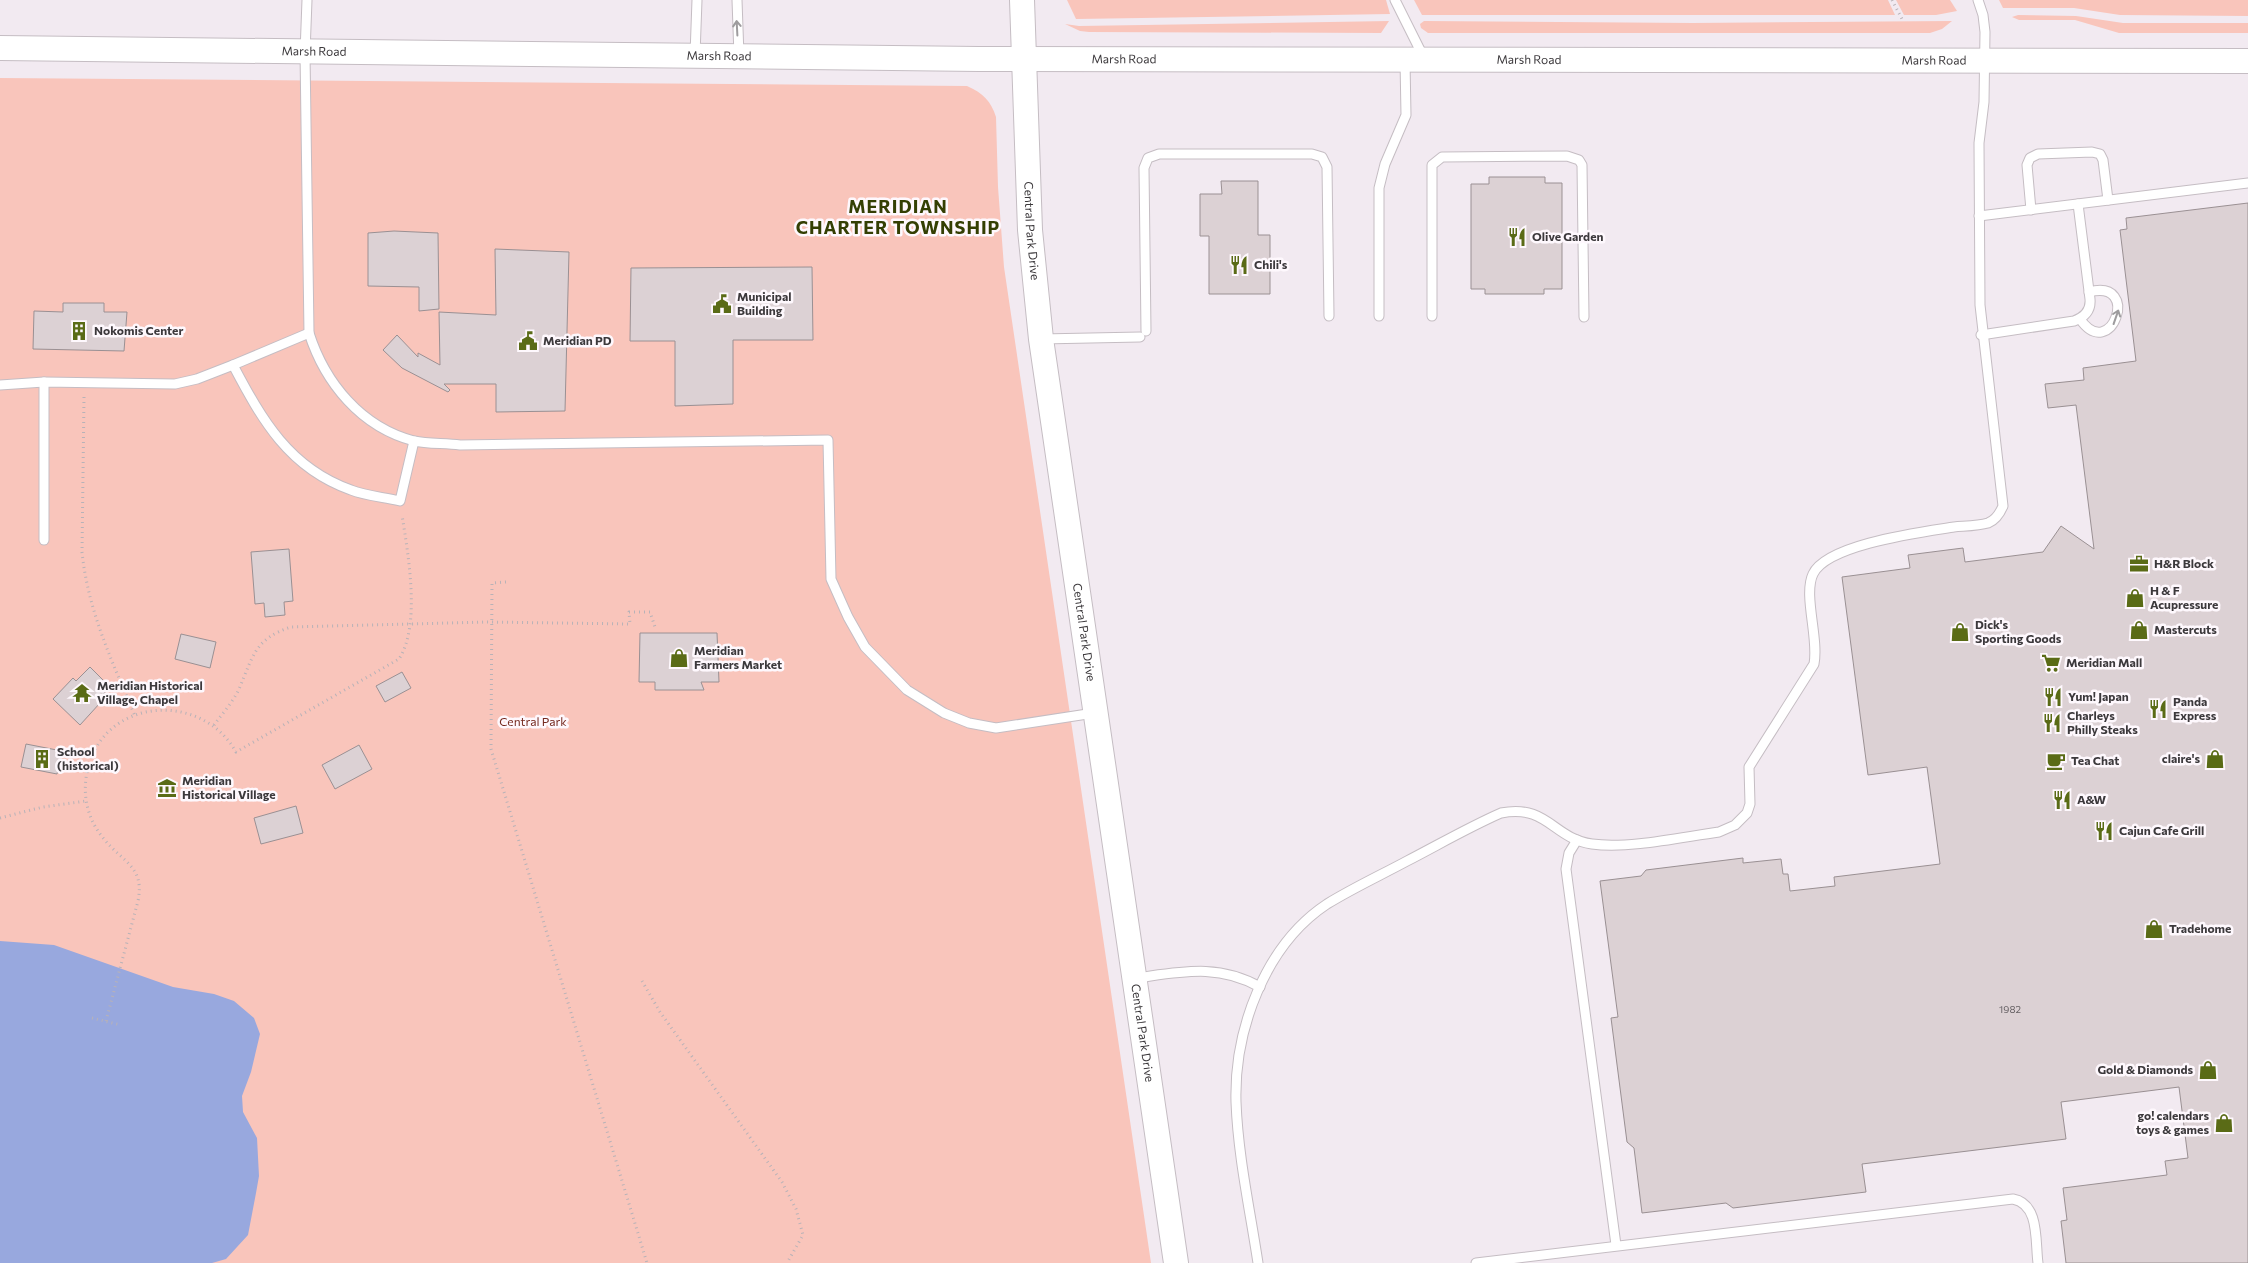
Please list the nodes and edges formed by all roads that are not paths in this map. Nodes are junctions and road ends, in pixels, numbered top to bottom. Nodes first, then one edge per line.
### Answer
1 (307, 0) edge
2 (697, 0) edge
3 (737, 0) edge
4 (1022, 0) edge
5 (1395, 0) edge
6 (1978, 0) edge
7 (0, 48) edge
8 (305, 53) junction
9 (695, 56) junction
10 (739, 56) junction
11 (1023, 58) junction
12 (1415, 58) junction
13 (1984, 61) junction
14 (2248, 61) edge
15 (2248, 183) edge
16 (2108, 200) junction
17 (2078, 204) junction
18 (2032, 210) junction
19 (1979, 216) junction
20 (2089, 292) junction
21 (1329, 316) dead end
22 (1379, 316) dead end
23 (1432, 316) dead end
24 (1584, 316) dead end
25 (2080, 319) junction
26 (308, 333) junction
27 (1981, 335) junction
28 (1041, 339) junction
29 (233, 365) junction
30 (44, 382) junction
31 (0, 385) edge
32 (414, 441) junction
33 (44, 540) dead end
34 (1097, 713) junction
35 (1577, 840) junction
36 (1135, 978) junction
37 (1260, 986) junction
38 (1616, 1246) junction
39 (1176, 1263) edge
40 (1258, 1263) edge
41 (1476, 1263) edge
42 (2038, 1263) edge

1 - 8 lane
2 - 9 lane
10 -> 3 lane
4 - 11 main road, Central Park Drive
5 - 12 lane
6 - 13 lane
7 - 8 main road, Marsh Road
8 - 9 main road, Marsh Road
8 - 26 lane
9 - 10 main road, Marsh Road
10 - 11 main road, Marsh Road
11 - 12 main road, Marsh Road
11 - 28 main road, Central Park Drive
12 - 13 main road, Marsh Road
12 - 22 lane
13 - 14 main road, Marsh Road
13 - 19 lane
15 - 16 lane
16 - 17 lane
16 - 18 lane
17 - 18 lane
17 - 20 lane
18 - 19 lane
19 - 27 lane
20 - 25 lane
25 -> 20 lane
21 - 28 lane
23 - 24 lane
25 - 27 lane
26 - 29 lane
26 - 32 lane
27 - 35 lane
28 - 34 main road, Central Park Drive
29 - 30 lane
29 - 32 lane
30 - 31 lane
30 - 33 lane
32 - 34 lane
34 - 36 main road, Central Park Drive
35 - 37 lane
35 - 38 lane
36 - 37 lane
36 - 39 main road, Central Park Drive
37 - 40 lane
38 - 41 lane
38 - 42 lane

